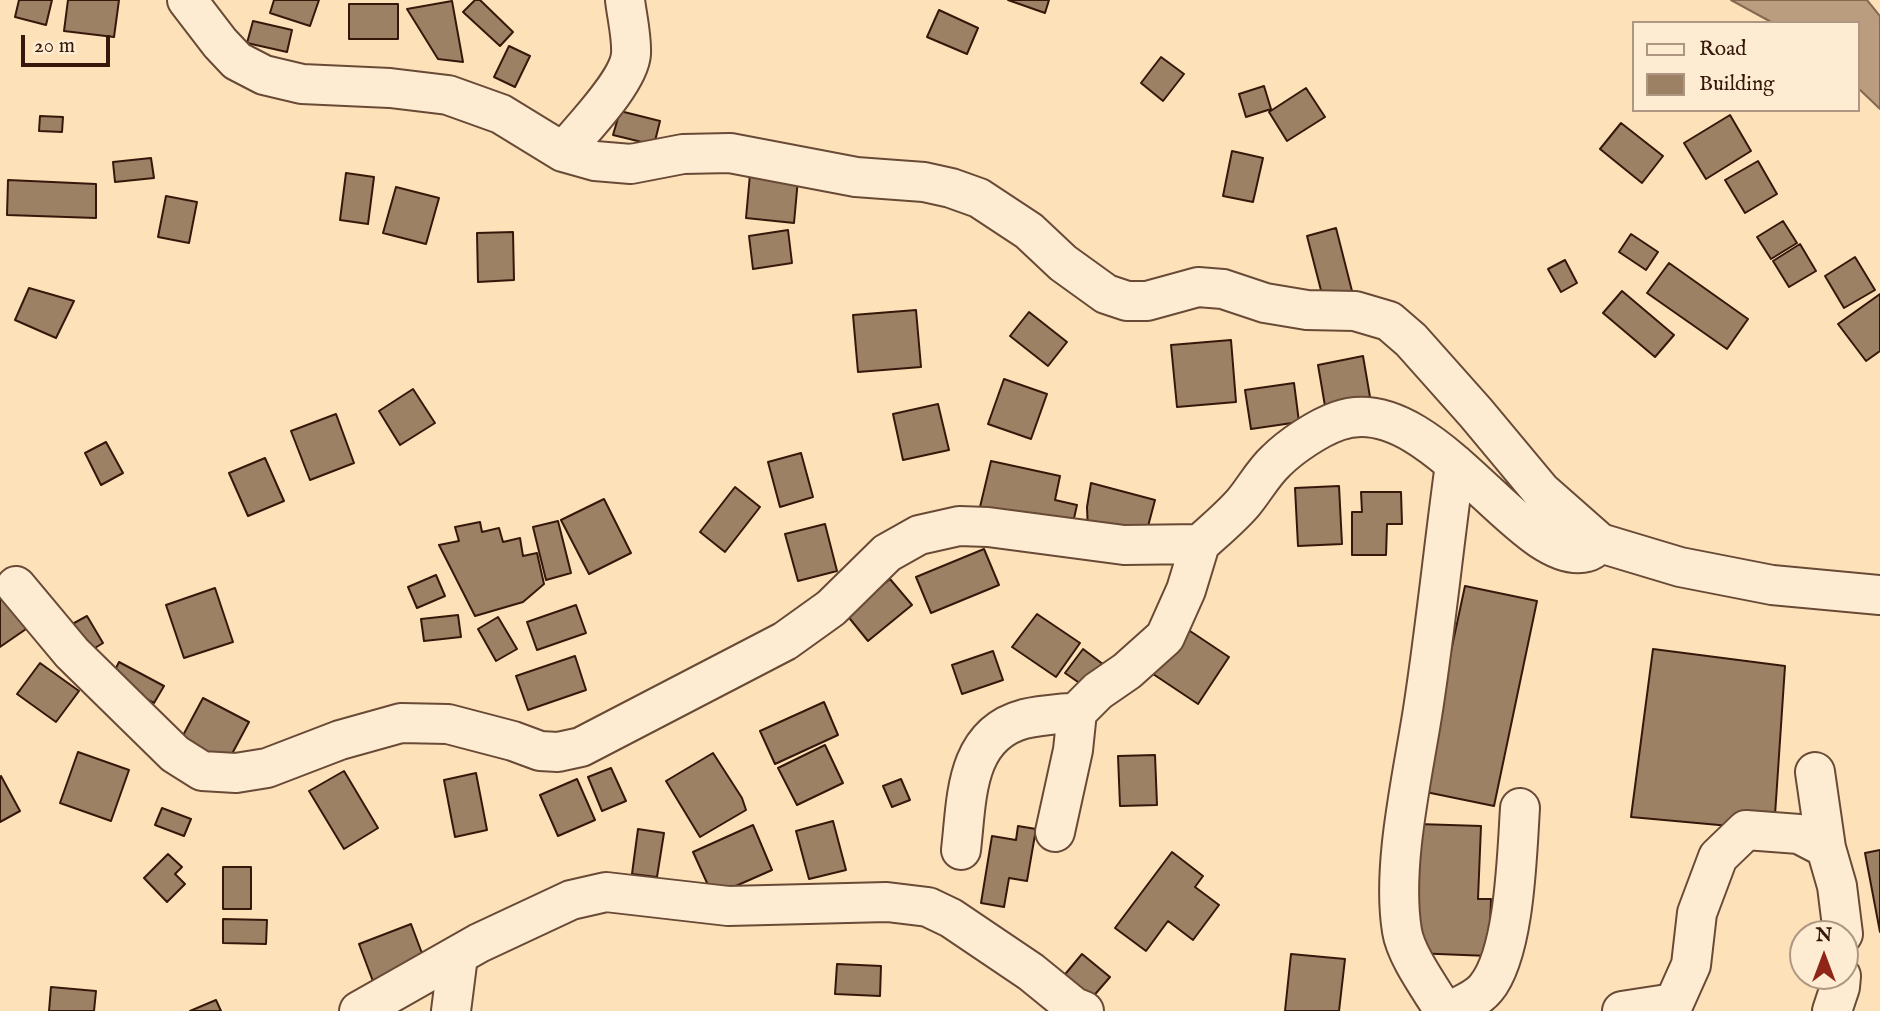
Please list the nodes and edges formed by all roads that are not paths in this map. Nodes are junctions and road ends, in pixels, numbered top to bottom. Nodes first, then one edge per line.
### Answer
1 (187, 0) edge
2 (625, 0) edge
3 (563, 152) junction
4 (1455, 464) junction
5 (1600, 543) junction
6 (1200, 544) junction
7 (16, 586) dead end
8 (1880, 594) edge
9 (1077, 712) junction
10 (1815, 772) dead end
11 (1520, 808) dead end
12 (1055, 832) dead end
13 (1826, 848) junction
14 (961, 849) dead end
15 (1841, 920) edge
16 (458, 956) junction
17 (1839, 990) edge
18 (359, 1011) edge
19 (452, 1011) edge
20 (1084, 1011) edge
21 (1447, 1011) edge
22 (1622, 1011) edge
23 (1832, 1011) edge

1 - 3 street
2 - 3 street
3 - 5 street
4 - 5 street
4 - 6 street
4 - 21 street
5 - 8 street
6 - 7 street
6 - 9 street
9 - 12 street
9 - 14 street
10 - 13 street
11 - 21 street
13 - 15 street
13 - 22 street
16 - 18 street
16 - 19 street
16 - 20 street
17 - 23 street

